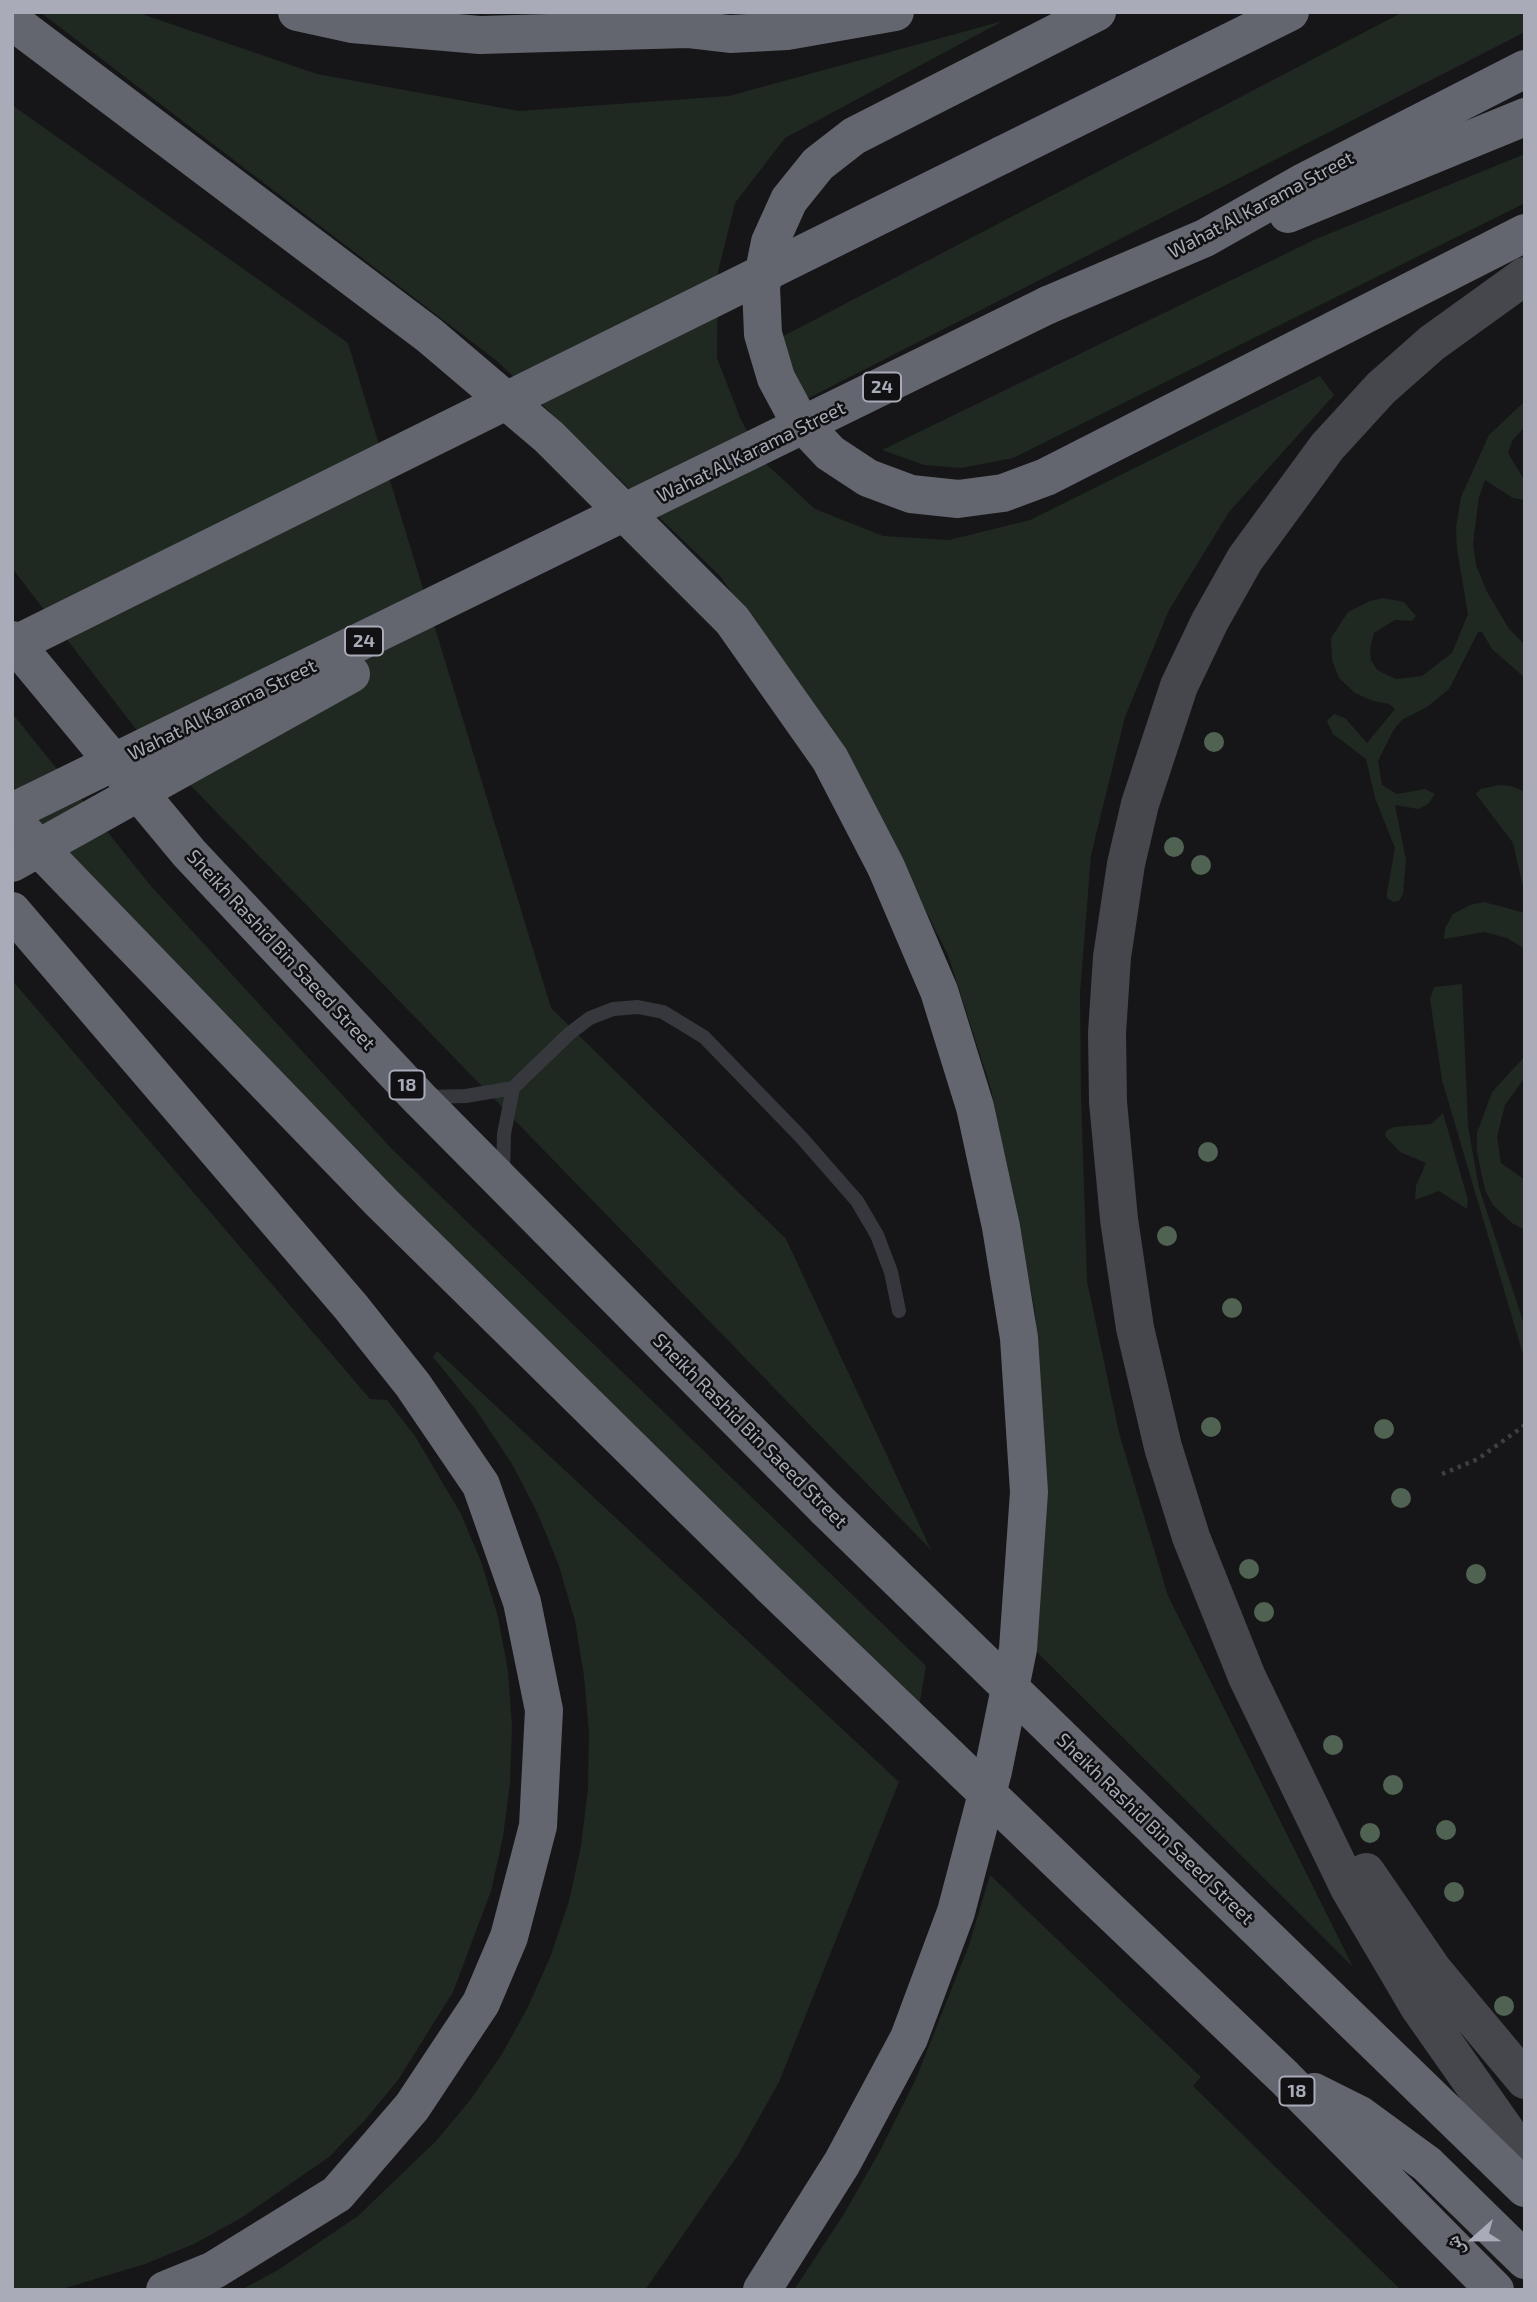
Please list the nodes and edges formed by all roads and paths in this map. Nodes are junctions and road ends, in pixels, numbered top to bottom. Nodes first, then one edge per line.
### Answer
1 (297, 12) edge
2 (744, 12) edge
3 (895, 12) edge
4 (1097, 12) edge
5 (1290, 12) edge
6 (12, 21) edge
7 (687, 29) junction
8 (1525, 69) edge
9 (1525, 117) edge
10 (1525, 233) edge
11 (1205, 238) junction
12 (1525, 276) edge
13 (383, 462) junction
14 (716, 469) junction
15 (12, 628) edge
16 (12, 640) edge
17 (12, 646) edge
18 (12, 812) edge
19 (12, 820) edge
20 (12, 863) edge
21 (12, 911) edge
22 (513, 1088) junction
23 (418, 1097) junction
24 (503, 1181) junction
25 (899, 1311) dead end
26 (1525, 1425) edge
27 (1443, 1474) dead end
28 (1275, 1737) junction
29 (1284, 2077) junction
30 (1525, 2080) edge
31 (1525, 2158) edge
32 (1525, 2188) edge
33 (1525, 2260) edge
34 (166, 2290) edge
35 (762, 2290) edge
36 (1495, 2290) edge

1 - 7 highway
2 - 7 highway
3 - 7 highway
4 - 10 highway
5 - 13 highway, bridge
6 - 35 highway
8 - 11 highway, Wahat Al Karama Street / 24
9 - 11 highway
11 - 14 highway, Wahat Al Karama Street / 24, bridge
12 - 28 street
13 - 15 highway, bridge
13 - 17 highway, bridge
14 - 18 highway, Wahat Al Karama Street / 24, bridge
14 - 20 highway, bridge
16 - 23 highway, Sheikh Rashid Bin Saeed Street / 18
19 - 29 highway, 18, bridge
21 - 34 highway
22 - 23 lane
22 - 24 lane
22 - 25 lane
23 - 24 highway, Sheikh Rashid Bin Saeed Street / 18
24 - 32 highway, Sheikh Rashid Bin Saeed Street / 18, bridge
26 - 27 path
28 - 30 street
28 - 31 street
29 - 33 highway
29 - 36 highway, 18

